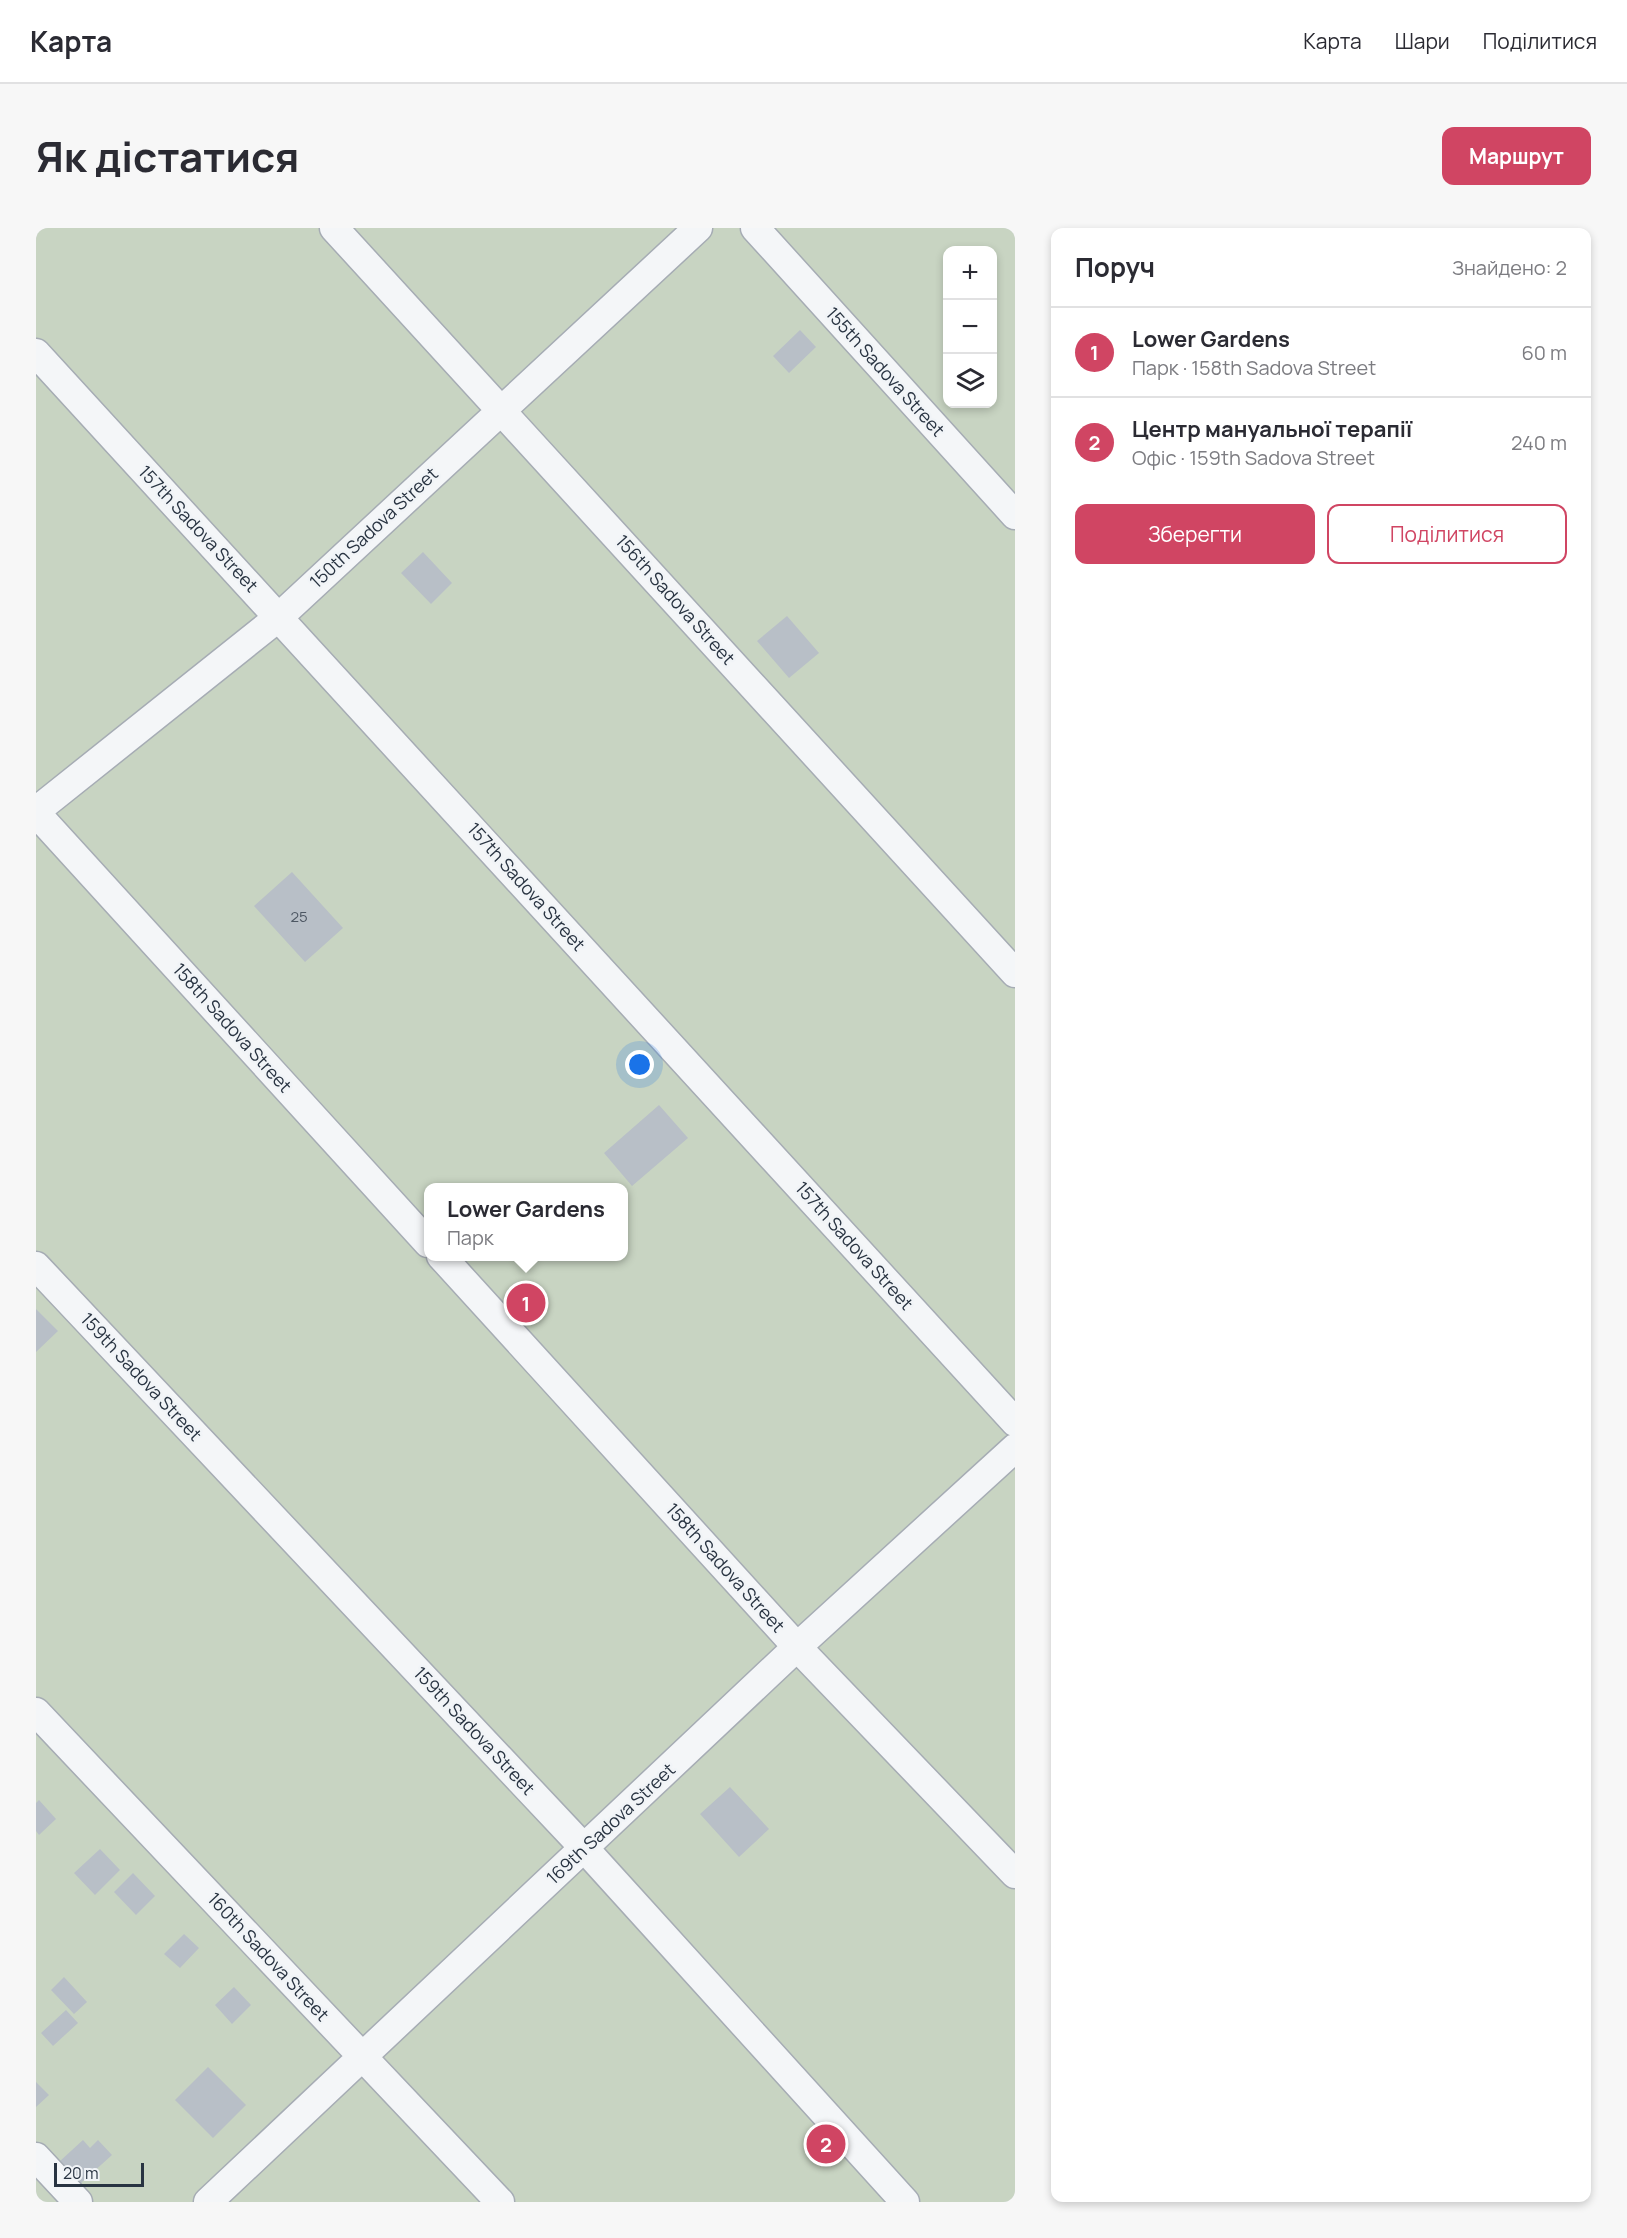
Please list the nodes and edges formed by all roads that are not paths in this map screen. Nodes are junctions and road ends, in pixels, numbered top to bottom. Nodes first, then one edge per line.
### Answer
1 (334, 228) edge
2 (698, 228) edge
3 (755, 228) edge
4 (36, 353) edge
5 (502, 410) junction
6 (1015, 515) edge
7 (279, 617) junction
8 (36, 812) edge
9 (1015, 973) edge
10 (424, 1238) edge
11 (445, 1261) edge
12 (36, 1266) edge
13 (1015, 1422) edge
14 (1015, 1448) edge
15 (797, 1647) junction
16 (36, 1712) edge
17 (585, 1849) junction
18 (1015, 1874) edge
19 (362, 2056) junction
20 (36, 2157) edge
21 (78, 2202) edge
22 (208, 2202) edge
23 (500, 2202) edge
24 (905, 2202) edge

1 - 5 street, 156th Sadova Street
2 - 5 street, 150th Sadova Street
3 - 6 street, 155th Sadova Street
4 - 7 street, 157th Sadova Street
5 - 7 street, 150th Sadova Street
5 - 9 street, 156th Sadova Street
7 - 8 street, 150th Sadova Street
7 - 13 street, 157th Sadova Street
8 - 10 street, 158th Sadova Street
11 - 15 street, 158th Sadova Street
12 - 17 street, 159th Sadova Street
14 - 15 street, 169th Sadova Street
15 - 17 street, 169th Sadova Street
15 - 18 street, 158th Sadova Street
16 - 19 street, 160th Sadova Street
17 - 19 street, 169th Sadova Street
17 - 24 street, 159th Sadova Street
19 - 22 street, 169th Sadova Street
19 - 23 street, 160th Sadova Street
20 - 21 street

